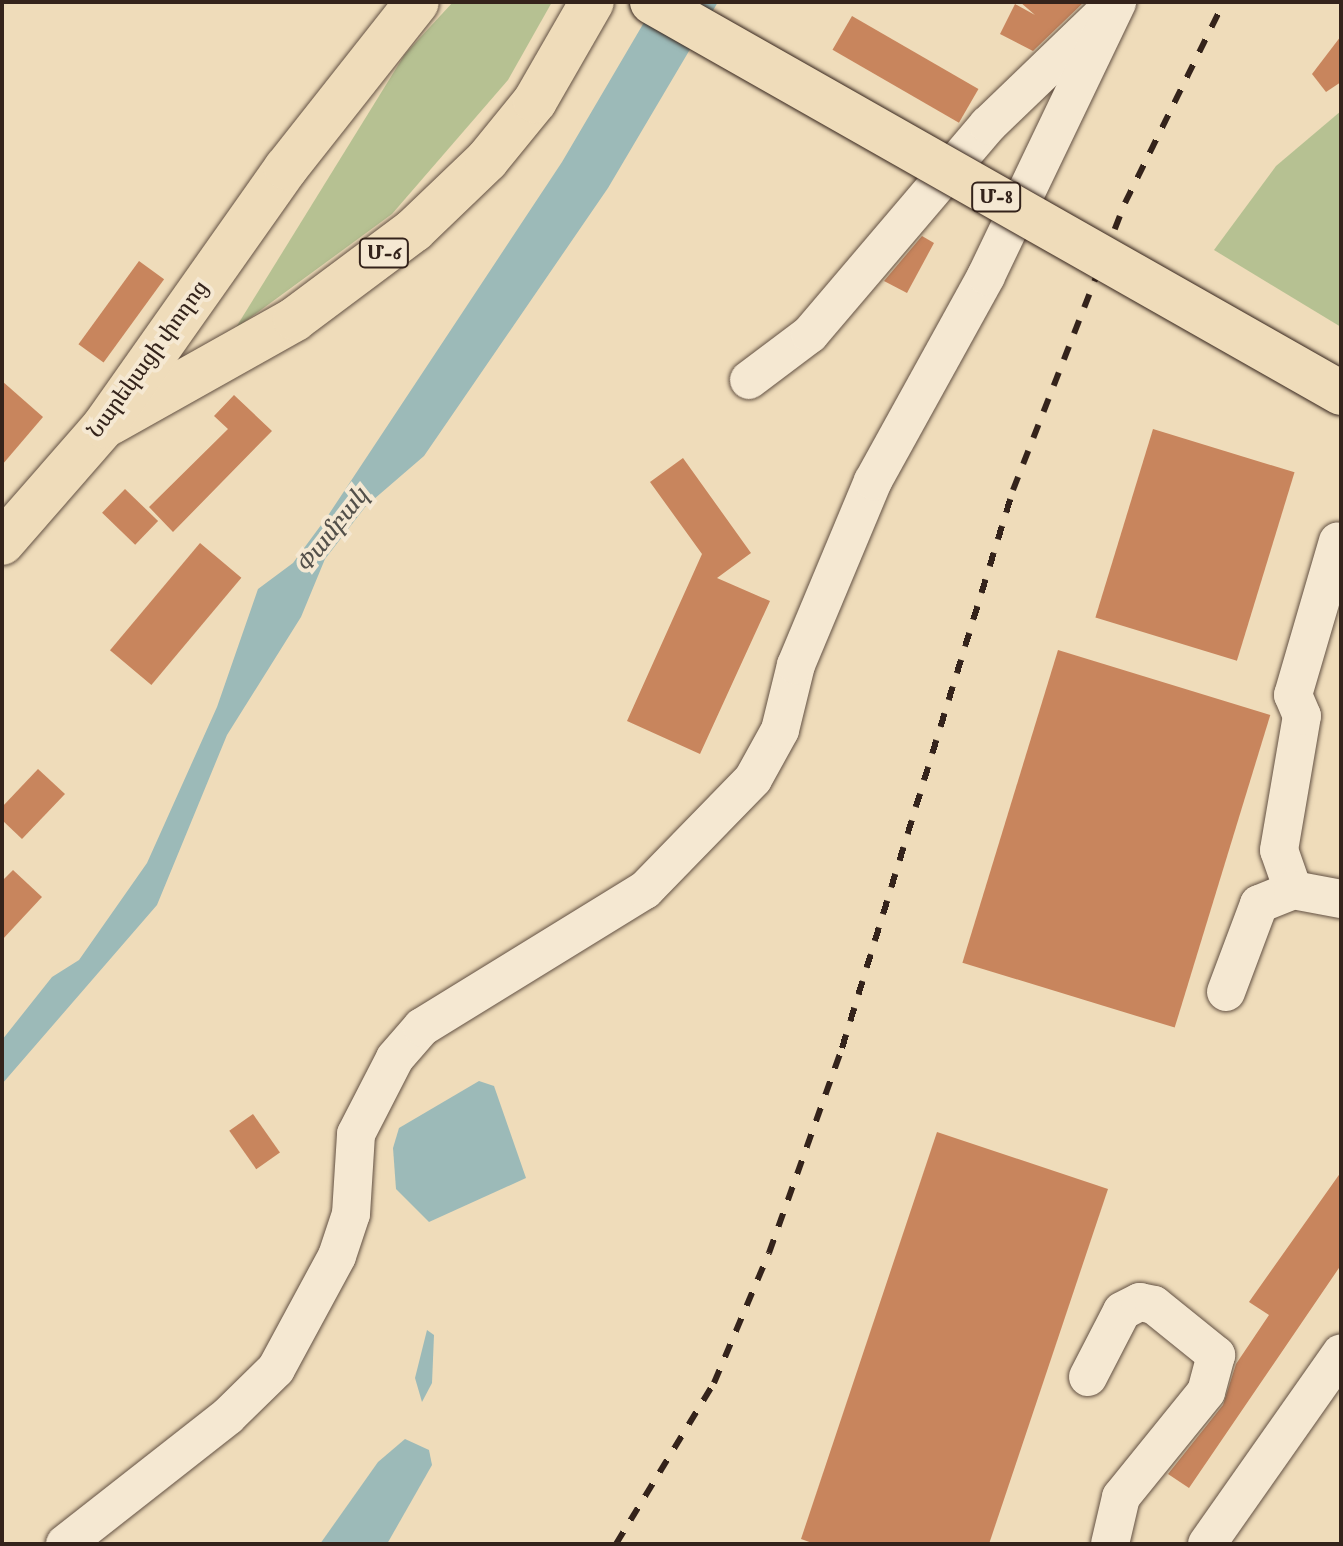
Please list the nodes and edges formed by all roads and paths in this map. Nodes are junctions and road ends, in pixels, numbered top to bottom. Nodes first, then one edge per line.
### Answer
1 (376, 2) edge
2 (417, 2) edge
3 (592, 2) edge
4 (652, 2) edge
5 (1115, 2) edge
6 (286, 168) junction
7 (749, 380) dead end
8 (1341, 393) edge
9 (104, 426) junction
10 (1338, 541) dead end
11 (2, 543) edge
12 (1293, 890) junction
13 (1341, 899) edge
14 (1226, 992) dead end
15 (1341, 1353) edge
16 (1088, 1377) dead end
17 (65, 1544) edge
18 (1110, 1544) edge
19 (1207, 1544) edge

1 - 6 highway, Մ-6
2 - 6 highway, Մ-6
3 - 9 highway, Մ-6 / Մ-6
4 - 8 highway, Մ-8, bridge
5 - 7 street
5 - 17 street
6 - 9 highway, Նարեկացի փողոց / Մ-6
9 - 11 highway, Նարեկացի փողոց / Մ-6
10 - 12 street
12 - 13 street
12 - 14 street
15 - 19 street
16 - 18 street

